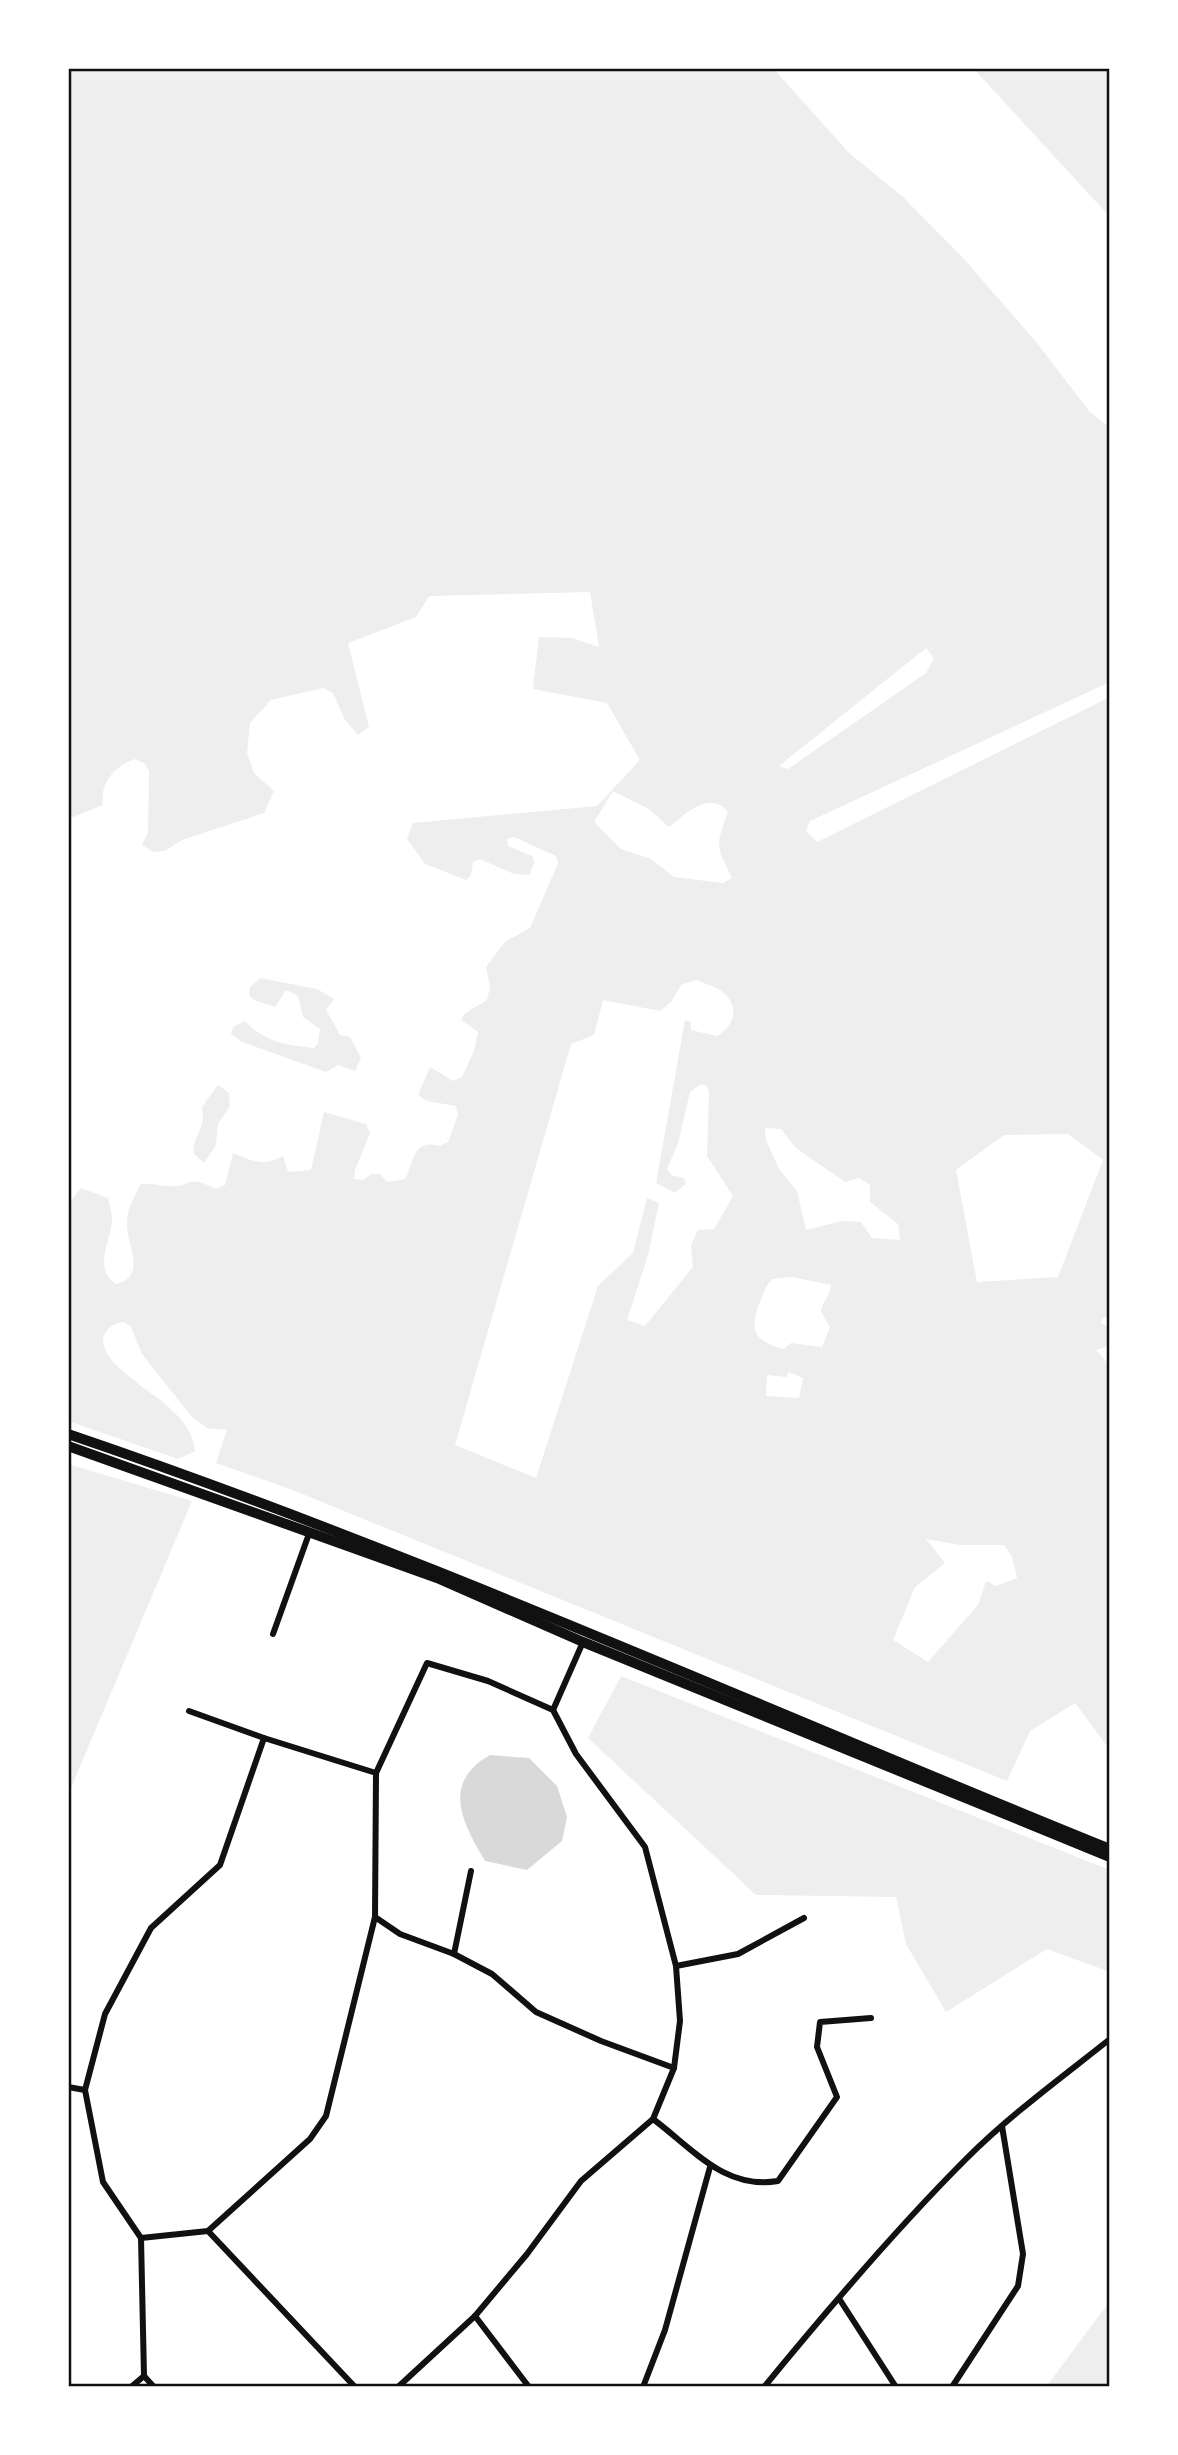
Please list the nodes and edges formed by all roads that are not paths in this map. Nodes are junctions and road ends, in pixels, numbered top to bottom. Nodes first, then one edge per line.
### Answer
1 (68, 1434) edge
2 (68, 1446) edge
3 (312, 1526) junction
4 (273, 1634) dead end
5 (583, 1642) junction
6 (553, 1710) junction
7 (189, 1711) dead end
8 (264, 1738) junction
9 (376, 1773) junction
10 (1050, 1828) junction
11 (1110, 1849) edge
12 (1110, 1857) edge
13 (471, 1871) dead end
14 (375, 1917) junction
15 (804, 1918) dead end
16 (454, 1954) junction
17 (676, 1966) junction
18 (871, 2018) dead end
19 (1108, 2042) edge
20 (674, 2068) junction
21 (68, 2087) edge
22 (85, 2090) junction
23 (653, 2119) junction
24 (1002, 2126) junction
25 (710, 2167) junction
26 (208, 2231) junction
27 (142, 2238) junction
28 (840, 2300) junction
29 (475, 2316) junction
30 (144, 2376) junction
31 (131, 2387) edge
32 (154, 2387) edge
33 (355, 2387) edge
34 (398, 2387) edge
35 (529, 2387) edge
36 (643, 2387) edge
37 (764, 2387) edge
38 (896, 2387) edge
39 (953, 2387) edge

1 - 3 main road
2 - 3 main road
3 - 4 street
3 - 5 main road
3 - 10 main road
5 - 6 street
5 - 10 main road
6 - 9 street
6 - 17 street
7 - 8 street
8 - 9 street
8 - 22 street
9 - 14 street
10 - 11 main road
10 - 12 main road
13 - 16 street
14 - 16 street
14 - 26 street
15 - 17 street
16 - 20 street
17 - 20 street
18 - 25 street
19 - 24 street
20 - 23 street
21 - 22 street
22 - 27 street
23 - 25 street
23 - 29 street
24 - 28 street
24 - 39 street
25 - 36 street
26 - 27 street
26 - 33 street
27 - 30 street
28 - 37 street
28 - 38 street
29 - 34 street
29 - 35 street
30 - 31 street
30 - 32 street

